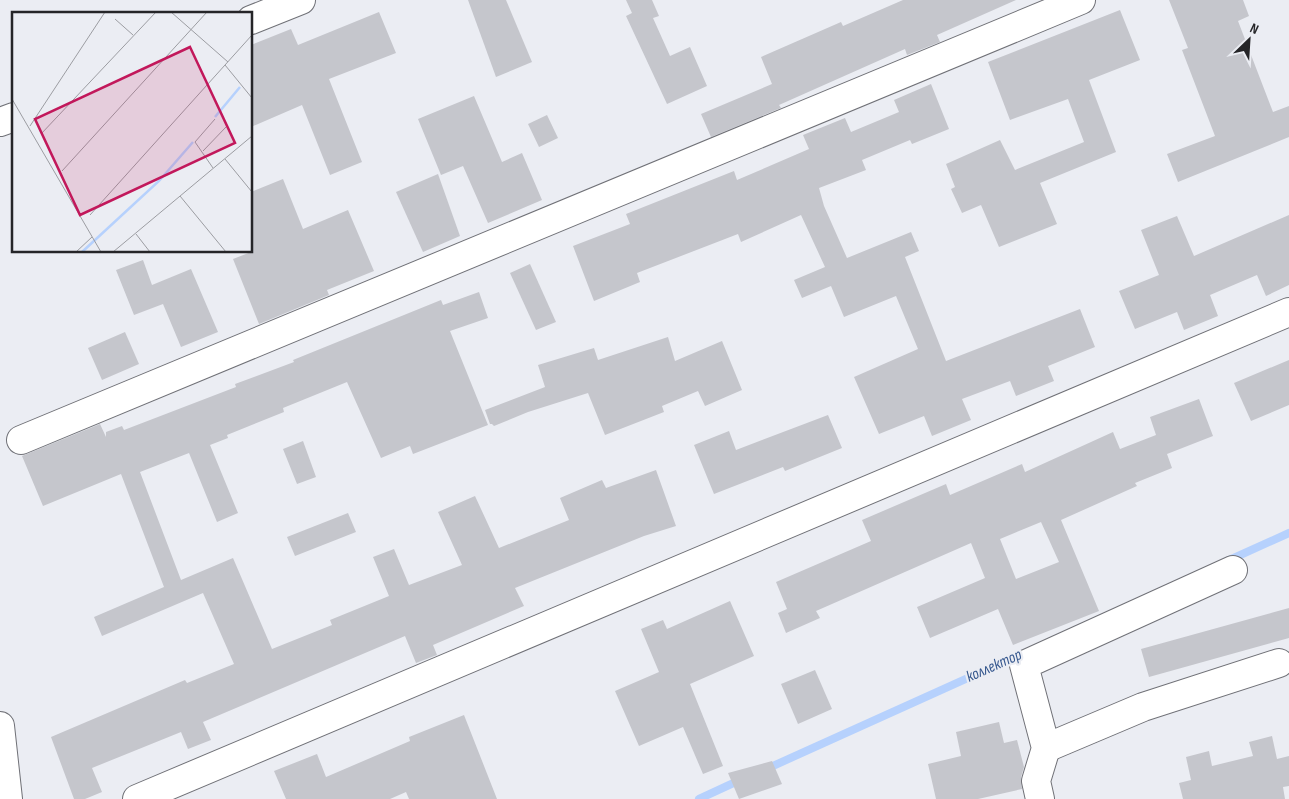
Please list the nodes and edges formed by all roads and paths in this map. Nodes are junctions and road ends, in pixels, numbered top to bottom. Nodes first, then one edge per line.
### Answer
1 (301, 0) edge
2 (1080, 0) edge
3 (252, 20) edge
4 (12, 118) edge
5 (0, 122) edge
6 (1289, 312) edge
7 (21, 440) dead end
8 (1233, 570) dead end
9 (1279, 663) dead end
10 (0, 726) edge
11 (1046, 748) junction
12 (8, 799) edge
13 (137, 799) edge
14 (1040, 799) edge

1 - 3 street
2 - 7 street
4 - 5 street
6 - 13 street
8 - 11 street
9 - 11 street
10 - 12 street
11 - 14 street

